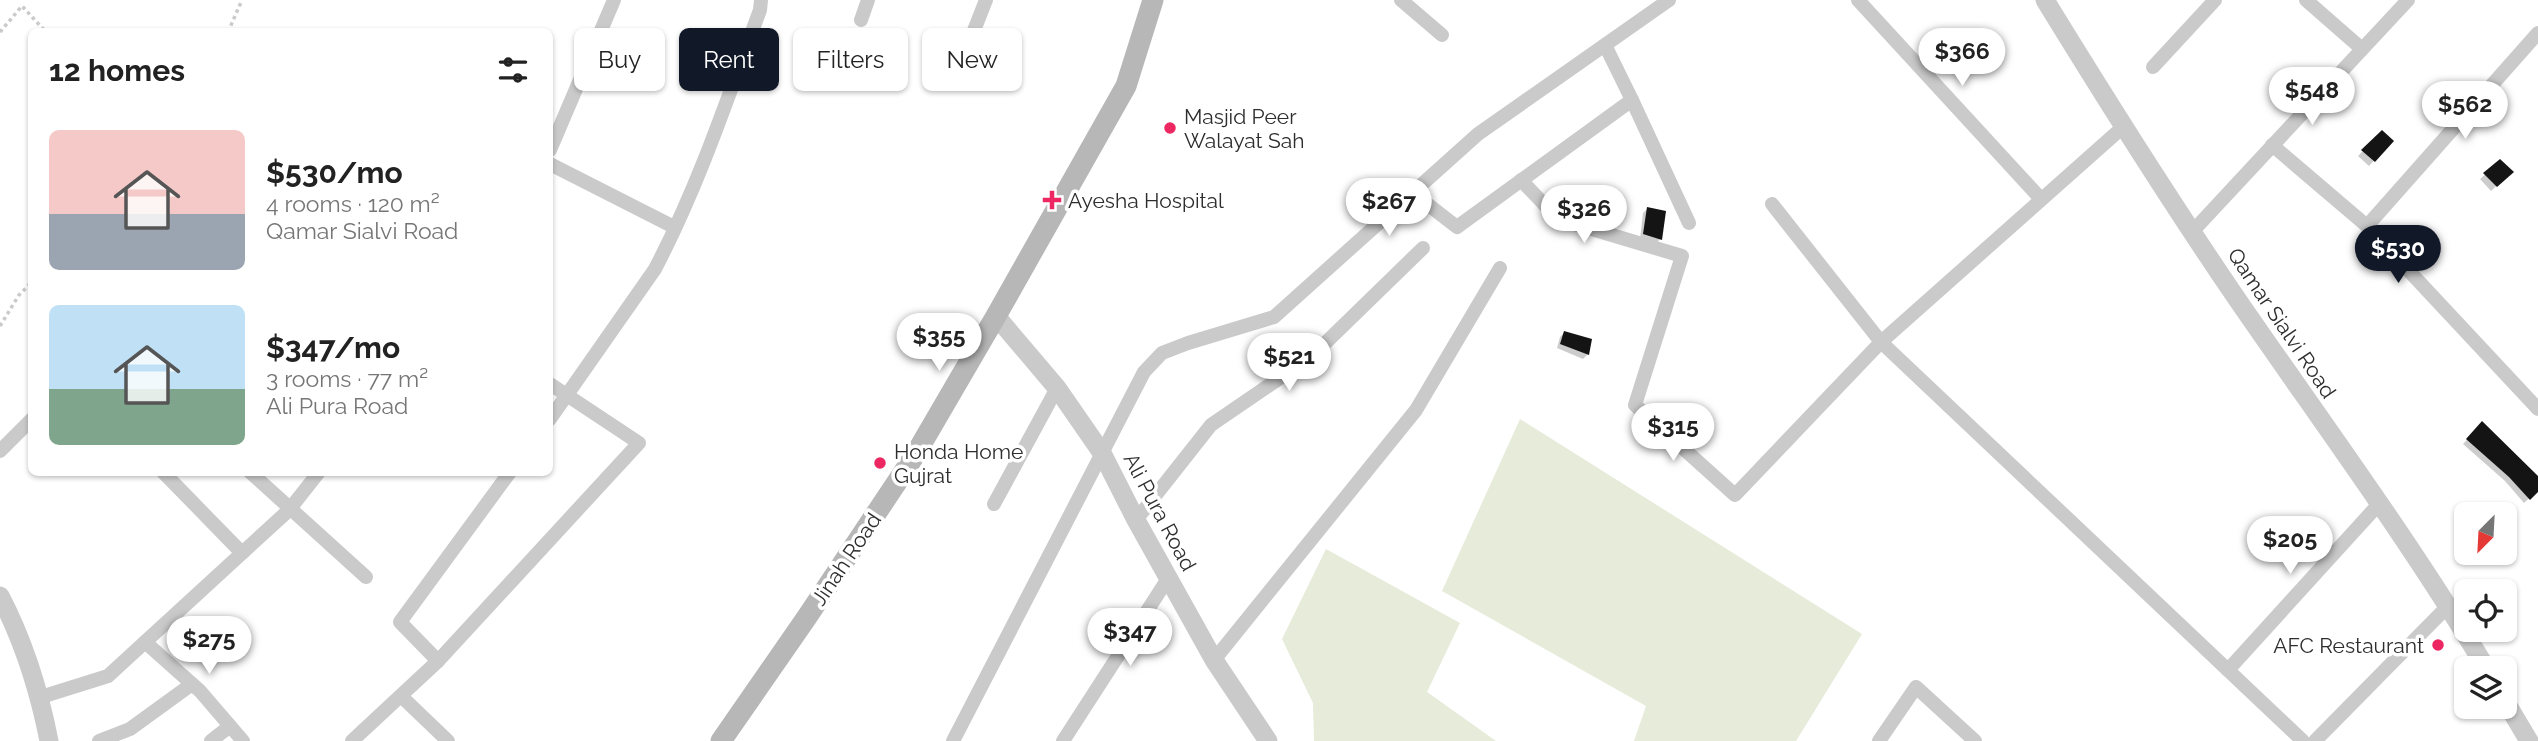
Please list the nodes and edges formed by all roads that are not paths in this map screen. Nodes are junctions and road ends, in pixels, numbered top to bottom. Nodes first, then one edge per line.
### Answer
1 (614, 0) edge
2 (761, 0) edge
3 (868, 0) edge
4 (986, 0) edge
5 (1153, 0) edge
6 (1401, 0) edge
7 (1669, 0) edge
8 (1858, 0) edge
9 (2045, 0) edge
10 (2215, 0) edge
11 (2306, 0) edge
12 (2408, 0) edge
13 (861, 20) dead end
14 (975, 28) edge
15 (2538, 33) edge
16 (1441, 35) dead end
17 (1605, 45) junction
18 (2362, 49) junction
19 (2152, 67) dead end
20 (1632, 100) junction
21 (2123, 127) junction
22 (553, 143) edge
23 (2272, 145) junction
24 (553, 165) edge
25 (1521, 180) junction
26 (1413, 193) junction
27 (2041, 199) junction
28 (1772, 205) dead end
29 (1689, 223) dead end
30 (2367, 226) junction
31 (674, 227) junction
32 (2192, 232) junction
33 (1423, 248) dead end
34 (1500, 268) dead end
35 (996, 316) junction
36 (1881, 342) junction
37 (553, 386) edge
38 (1057, 388) junction
39 (566, 396) junction
40 (2538, 409) edge
41 (553, 415) edge
42 (28, 423) edge
43 (0, 450) edge
44 (1102, 453) junction
45 (167, 476) edge
46 (254, 476) edge
47 (316, 476) edge
48 (507, 476) edge
49 (994, 504) dead end
50 (2378, 505) junction
51 (289, 510) junction
52 (1136, 520) junction
53 (242, 553) junction
54 (1169, 576) junction
55 (366, 577) dead end
56 (0, 596) edge
57 (2448, 606) junction
58 (145, 642) junction
59 (2479, 656) edge
60 (1214, 660) junction
61 (438, 661) junction
62 (2228, 670) junction
63 (192, 684) junction
64 (401, 696) junction
65 (41, 697) junction
66 (2516, 719) edge
67 (230, 726) junction
68 (49, 741) edge
69 (99, 741) edge
70 (211, 741) edge
71 (243, 741) edge
72 (352, 741) edge
73 (448, 741) edge
74 (721, 741) edge
75 (953, 741) edge
76 (1063, 741) edge
77 (1268, 741) edge
78 (1879, 741) edge
79 (1975, 741) edge
80 (2302, 741) edge
81 (2315, 741) edge
82 (2529, 741) edge

1 - 22 street
2 - 31 street
3 - 13 street
4 - 14 street
5 - 35 main road, Jinah Road
6 - 16 street
7 - 17 street
8 - 27 street
9 - 21 street, Qamar Sialvi Road
10 - 19 street
11 - 18 street
12 - 18 street
15 - 30 street
17 - 20 street
17 - 26 street
18 - 23 street
20 - 25 street
20 - 29 street
21 - 27 street
21 - 32 street, Qamar Sialvi Road
23 - 30 street
23 - 32 street
24 - 31 street
25 - 26 street
25 - 36 street
26 - 44 street
27 - 36 street
28 - 36 street
30 - 40 street
31 - 39 street
32 - 50 street, Qamar Sialvi Road
33 - 52 street
34 - 60 street
35 - 38 street, Ali Pura Road
35 - 74 main road, Jinah Road
36 - 62 street
37 - 39 street
38 - 44 street, Ali Pura Road
38 - 49 street
39 - 41 street
39 - 61 street
42 - 43 street
44 - 52 street, Ali Pura Road
44 - 75 street
45 - 53 street
46 - 51 street
47 - 51 street
48 - 61 street
50 - 57 street, Qamar Sialvi Road
50 - 62 street
51 - 53 street
51 - 55 street
52 - 54 street, Ali Pura Road
53 - 58 street
54 - 60 street, Ali Pura Road
54 - 76 street
56 - 65 street
57 - 59 street, Qamar Sialvi Road
57 - 81 street
58 - 63 street
58 - 65 street
60 - 77 street, Ali Pura Road
61 - 64 street
62 - 80 street
63 - 67 street
63 - 69 street
64 - 72 street
64 - 73 street
65 - 68 street
66 - 82 street
67 - 70 street
67 - 71 street
78 - 79 street

